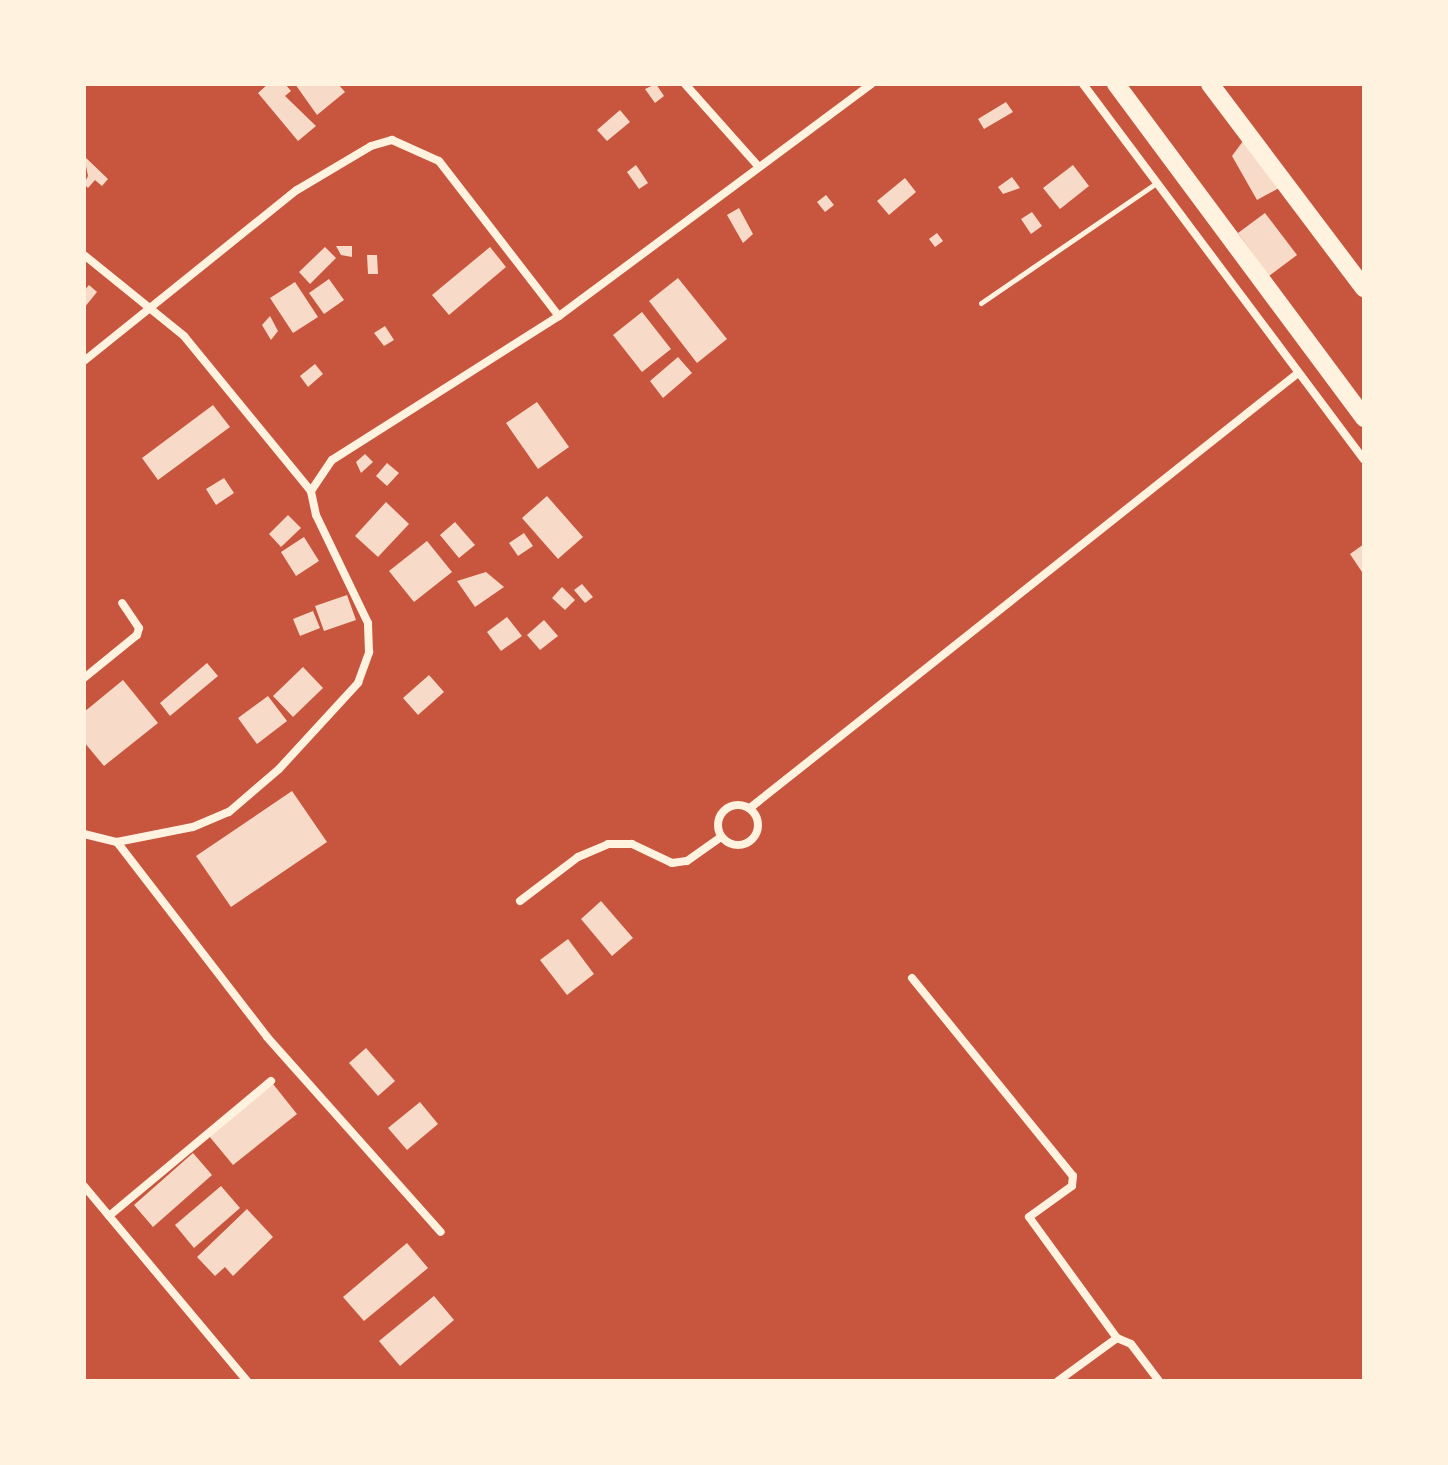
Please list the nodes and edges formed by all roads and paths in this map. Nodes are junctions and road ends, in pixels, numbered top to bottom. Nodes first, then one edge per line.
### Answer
1 (685, 84) edge
2 (871, 84) edge
3 (1083, 84) edge
4 (1116, 84) edge
5 (1210, 84) edge
6 (759, 167) junction
7 (1157, 183) junction
8 (84, 255) edge
9 (1364, 288) edge
10 (981, 303) dead end
11 (150, 306) junction
12 (559, 316) junction
13 (84, 361) edge
14 (1298, 373) junction
15 (1364, 418) edge
16 (1364, 459) edge
17 (311, 491) junction
18 (122, 603) dead end
19 (84, 678) edge
20 (750, 808) junction
21 (84, 834) edge
22 (721, 837) junction
23 (117, 842) junction
24 (520, 901) dead end
25 (912, 978) dead end
26 (271, 1081) dead end
27 (84, 1186) edge
28 (109, 1216) junction
29 (441, 1232) dead end
30 (1117, 1338) junction
31 (247, 1381) edge
32 (1058, 1381) edge
33 (1159, 1381) edge

1 - 6 street
2 - 6 street
3 - 7 street
4 - 15 highway
5 - 9 highway
6 - 12 street
7 - 10 lane
7 - 14 street
8 - 11 street
11 - 12 street
11 - 13 street
11 - 17 street
12 - 17 street
14 - 16 street
14 - 20 street
17 - 23 street
18 - 19 street
20 - 22 street
20 - 22 street
21 - 23 street
22 - 24 street
23 - 29 street
25 - 30 street
26 - 28 street
27 - 28 street
28 - 31 street
30 - 32 street
30 - 33 street

